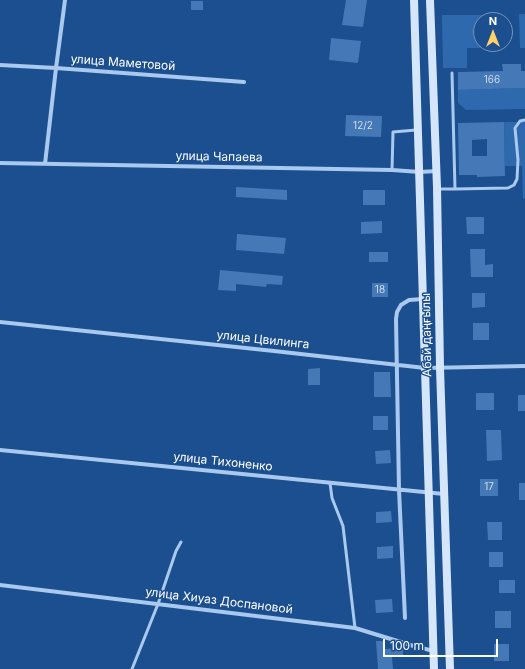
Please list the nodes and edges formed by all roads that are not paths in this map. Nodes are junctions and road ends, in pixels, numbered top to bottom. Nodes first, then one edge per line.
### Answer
1 (65, 0) edge
2 (414, 0) edge
3 (430, 0) edge
4 (0, 65) edge
5 (56, 68) junction
6 (452, 73) dead end
7 (244, 82) dead end
8 (525, 120) edge
9 (418, 130) junction
10 (0, 163) edge
11 (45, 164) junction
12 (392, 170) junction
13 (436, 171) junction
14 (420, 172) junction
15 (437, 189) junction
16 (455, 189) junction
17 (423, 299) junction
18 (0, 322) edge
19 (397, 364) junction
20 (525, 366) edge
21 (425, 368) junction
22 (440, 368) junction
23 (0, 450) edge
24 (330, 483) junction
25 (399, 490) junction
26 (429, 493) junction
27 (444, 494) junction
28 (181, 542) dead end
29 (0, 585) edge
30 (158, 604) junction
31 (405, 618) dead end
32 (355, 628) junction
33 (434, 651) junction
34 (132, 669) edge
35 (434, 669) edge
36 (450, 669) edge

1 - 5 street
2 - 9 street, Абай даңғылы
3 - 13 street, Абай даңғылы
4 - 5 street, улица Маметовой
5 - 7 street, улица Маметовой
5 - 11 street
6 - 16 lane
8 - 16 lane
9 - 12 lane
9 - 14 street, Абай даңғылы
10 - 11 street, улица Чапаева
11 - 12 street, улица Чапаева
12 - 14 street, улица Чапаева
13 - 14 street, улица Чапаева
13 - 15 street, Абай даңғылы
14 - 17 street, Абай даңғылы
15 - 16 lane
15 - 22 street, Абай даңғылы
17 - 19 street
17 - 21 street, Абай даңғылы
18 - 19 street, улица Цвилинга
19 - 21 street, улица Цвилинга
19 - 25 street
20 - 22 street, улица Цвилинга
21 - 22 street, улица Цвилинга
21 - 26 street, Абай даңғылы
22 - 27 street, Абай даңғылы
23 - 24 street, улица Тихоненко
24 - 25 street, улица Тихоненко
24 - 32 lane
25 - 26 street, улица Тихоненко
25 - 31 street
26 - 27 street, улица Тихоненко
26 - 33 street, Абай даңғылы
27 - 36 street, Абай даңғылы
28 - 30 lane
29 - 30 street, улица Хиуаз Доспановой
30 - 32 street, улица Хиуаз Доспановой
30 - 34 lane
32 - 33 street, улица Хиуаз Доспановой
33 - 35 street, Абай даңғылы

